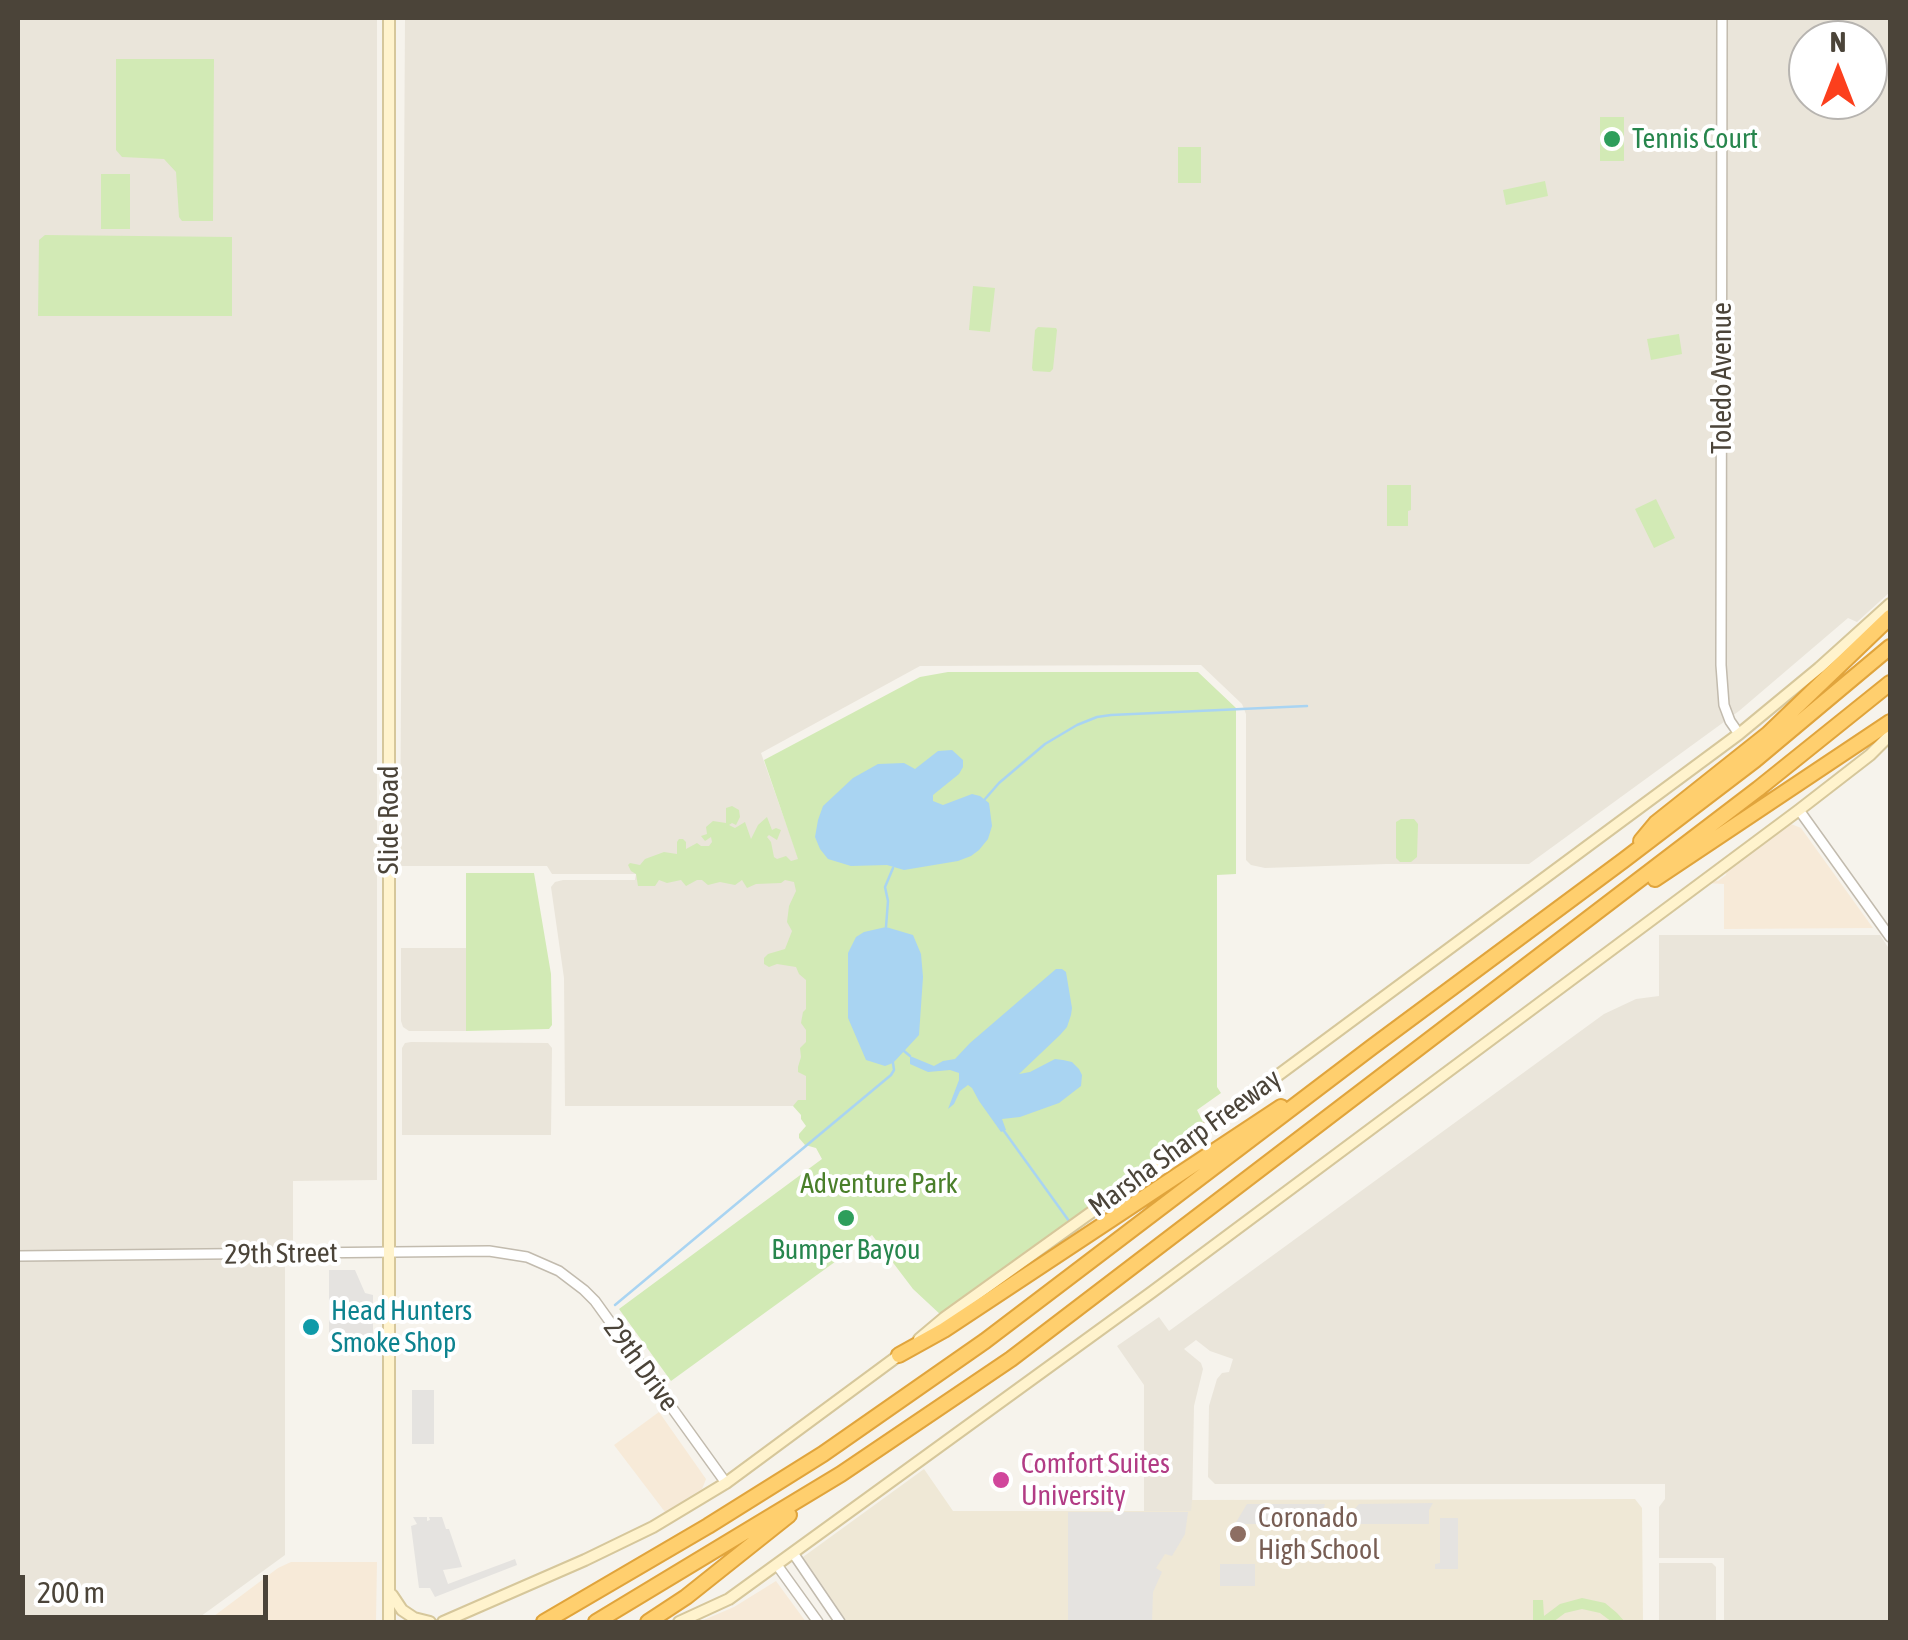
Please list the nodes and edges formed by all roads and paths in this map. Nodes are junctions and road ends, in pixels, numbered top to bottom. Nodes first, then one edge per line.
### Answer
1 (389, 18) edge
2 (1722, 18) edge
3 (1890, 604) edge
4 (1890, 618) edge
5 (1890, 647) edge
6 (1890, 683) edge
7 (1890, 722) edge
8 (1739, 734) junction
9 (1890, 735) edge
10 (1798, 810) junction
11 (1624, 860) junction
12 (1890, 936) edge
13 (1558, 942) junction
14 (1300, 1101) junction
15 (390, 1252) junction
16 (18, 1256) edge
17 (542, 1262) joint
18 (899, 1355) junction
19 (841, 1474) junction
20 (726, 1483) junction
21 (793, 1553) junction
22 (777, 1565) junction
23 (390, 1593) junction
24 (389, 1622) edge
25 (430, 1622) edge
26 (442, 1622) edge
27 (544, 1622) edge
28 (596, 1622) edge
29 (648, 1622) edge
30 (679, 1622) edge
31 (818, 1622) edge
32 (840, 1622) edge

1 - 15 main road, Slide Road
2 - 8 street, Toledo Avenue
3 - 8 main road, Marsha Sharp Freeway
4 - 11 highway
5 - 11 highway, Marsha Sharp Freeway
6 - 13 highway
7 - 13 highway
8 - 18 main road, Marsha Sharp Freeway
9 - 10 main road
10 - 12 street
10 - 21 main road
11 - 14 highway, Marsha Sharp Freeway
13 - 19 highway
14 - 18 highway
14 - 27 highway, Marsha Sharp Freeway
15 - 16 street, 29th Street
15 - 17 street, 29th Street
15 - 23 main road, Slide Road
17 - 20 street, 29th Drive
18 - 20 main road, Marsha Sharp Freeway
19 - 28 highway
19 - 29 highway
20 - 26 main road, Marsha Sharp Freeway
21 - 22 main road
21 - 32 street
22 - 30 main road
22 - 31 street
23 - 24 main road, Slide Road
23 - 25 main road

